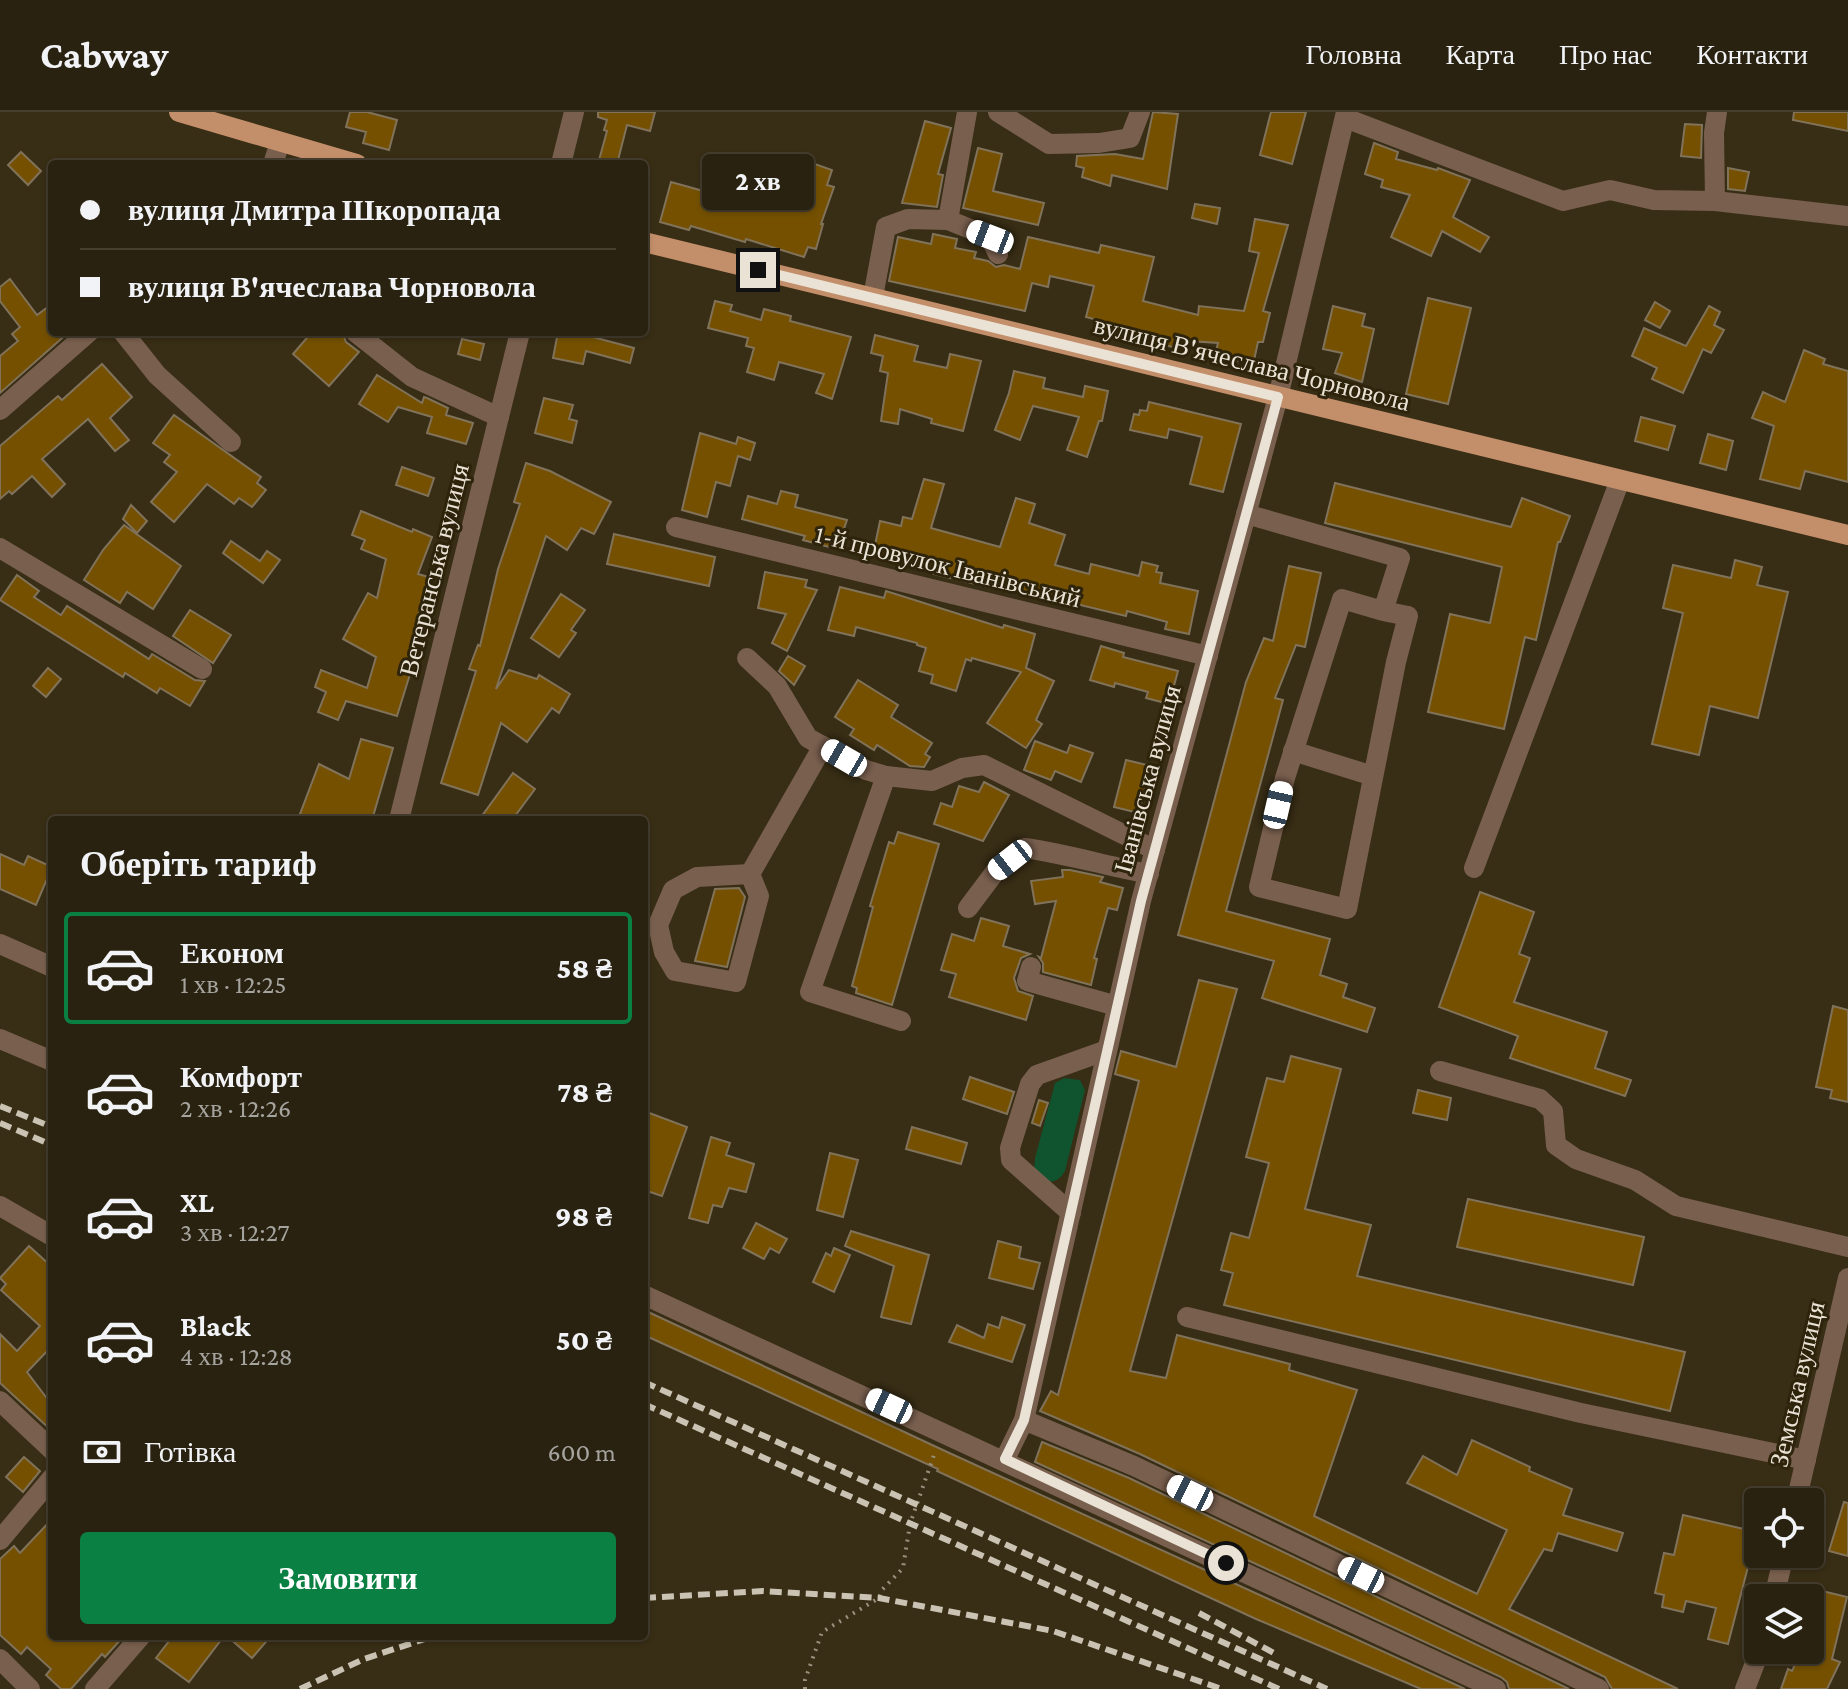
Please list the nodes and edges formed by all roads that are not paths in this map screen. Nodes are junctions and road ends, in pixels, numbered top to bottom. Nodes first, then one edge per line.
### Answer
1 (179, 112) edge
2 (574, 112) edge
3 (967, 112) edge
4 (998, 112) edge
5 (1140, 112) edge
6 (1717, 112) edge
7 (1346, 115) edge
8 (280, 142) junction
9 (274, 160) edge
10 (343, 160) edge
11 (562, 160) edge
12 (1715, 201) junction
13 (1848, 216) edge
14 (948, 220) junction
15 (648, 243) edge
16 (998, 254) dead end
17 (873, 297) junction
18 (84, 336) edge
19 (126, 336) edge
20 (360, 336) edge
21 (519, 336) edge
22 (1278, 397) junction
23 (0, 410) edge
24 (499, 417) junction
25 (231, 442) dead end
26 (1620, 480) junction
27 (1246, 514) junction
28 (676, 527) dead end
29 (1848, 535) edge
30 (0, 548) edge
31 (1383, 611) junction
32 (1208, 656) junction
33 (747, 658) dead end
34 (202, 669) dead end
35 (823, 746) junction
36 (1293, 751) junction
37 (886, 776) junction
38 (1373, 776) junction
39 (400, 816) edge
40 (1155, 850) junction
41 (1474, 868) dead end
42 (750, 874) junction
43 (1149, 874) junction
44 (968, 908) dead end
45 (0, 944) edge
46 (48, 965) edge
47 (1031, 967) dead end
48 (1117, 1006) junction
49 (901, 1021) dead end
50 (0, 1039) edge
51 (1107, 1050) junction
52 (48, 1059) edge
53 (1440, 1071) dead end
54 (0, 1206) edge
55 (1071, 1213) junction
56 (48, 1234) edge
57 (1848, 1247) edge
58 (1847, 1283) edge
59 (648, 1297) edge
60 (1187, 1317) dead end
61 (0, 1401) edge
62 (1024, 1420) junction
63 (48, 1446) edge
64 (1005, 1459) junction
65 (1806, 1460) junction
66 (48, 1483) edge
67 (1799, 1488) edge
68 (0, 1540) edge
69 (138, 1640) edge
70 (0, 1659) edge
71 (1755, 1664) edge
72 (30, 1689) edge
73 (95, 1689) edge
74 (1496, 1689) edge
75 (1599, 1689) edge
76 (1745, 1689) edge

1 - 8 main road
2 - 11 street
3 - 14 street
4 - 5 street
6 - 12 street
7 - 12 street
7 - 22 street, Іванівська вулиця
8 - 9 street
8 - 10 main road
12 - 13 street
14 - 16 street
14 - 17 street
15 - 17 main road, вулиця В'ячеслава Чорновола
17 - 22 main road, вулиця В'ячеслава Чорновола
18 - 23 street
19 - 25 street
20 - 24 street
21 - 24 street, Ветеранська вулиця
22 - 26 main road, вулиця В'ячеслава Чорновола
22 - 27 street, Іванівська вулиця
24 - 39 street, Ветеранська вулиця
26 - 29 main road, вулиця В'ячеслава Чорновола
26 - 41 street
27 - 31 street
27 - 32 street, Іванівська вулиця
28 - 32 street, 1-й провулок Іванівський
30 - 34 street
31 - 36 street
31 - 38 street
32 - 40 street, Іванівська вулиця
33 - 35 street
35 - 37 street
35 - 42 street
36 - 38 street
36 - 38 street
37 - 40 street
37 - 49 street
40 - 43 street, Іванівська вулиця
42 - 42 street
43 - 44 street
43 - 48 street, Іванівська вулиця
45 - 46 street
47 - 48 street
48 - 51 street, Іванівська вулиця
50 - 52 street
51 - 55 street, Іванівська вулиця
51 - 55 street
53 - 57 street
54 - 56 street
55 - 62 street, Іванівська вулиця
58 - 65 street, Земська вулиця
59 - 64 street
60 - 65 street
61 - 63 street
62 - 64 street, Іванівська вулиця
62 - 75 street
64 - 74 street
65 - 67 street, Земська вулиця
66 - 68 street
69 - 73 street
70 - 72 street
71 - 76 street

